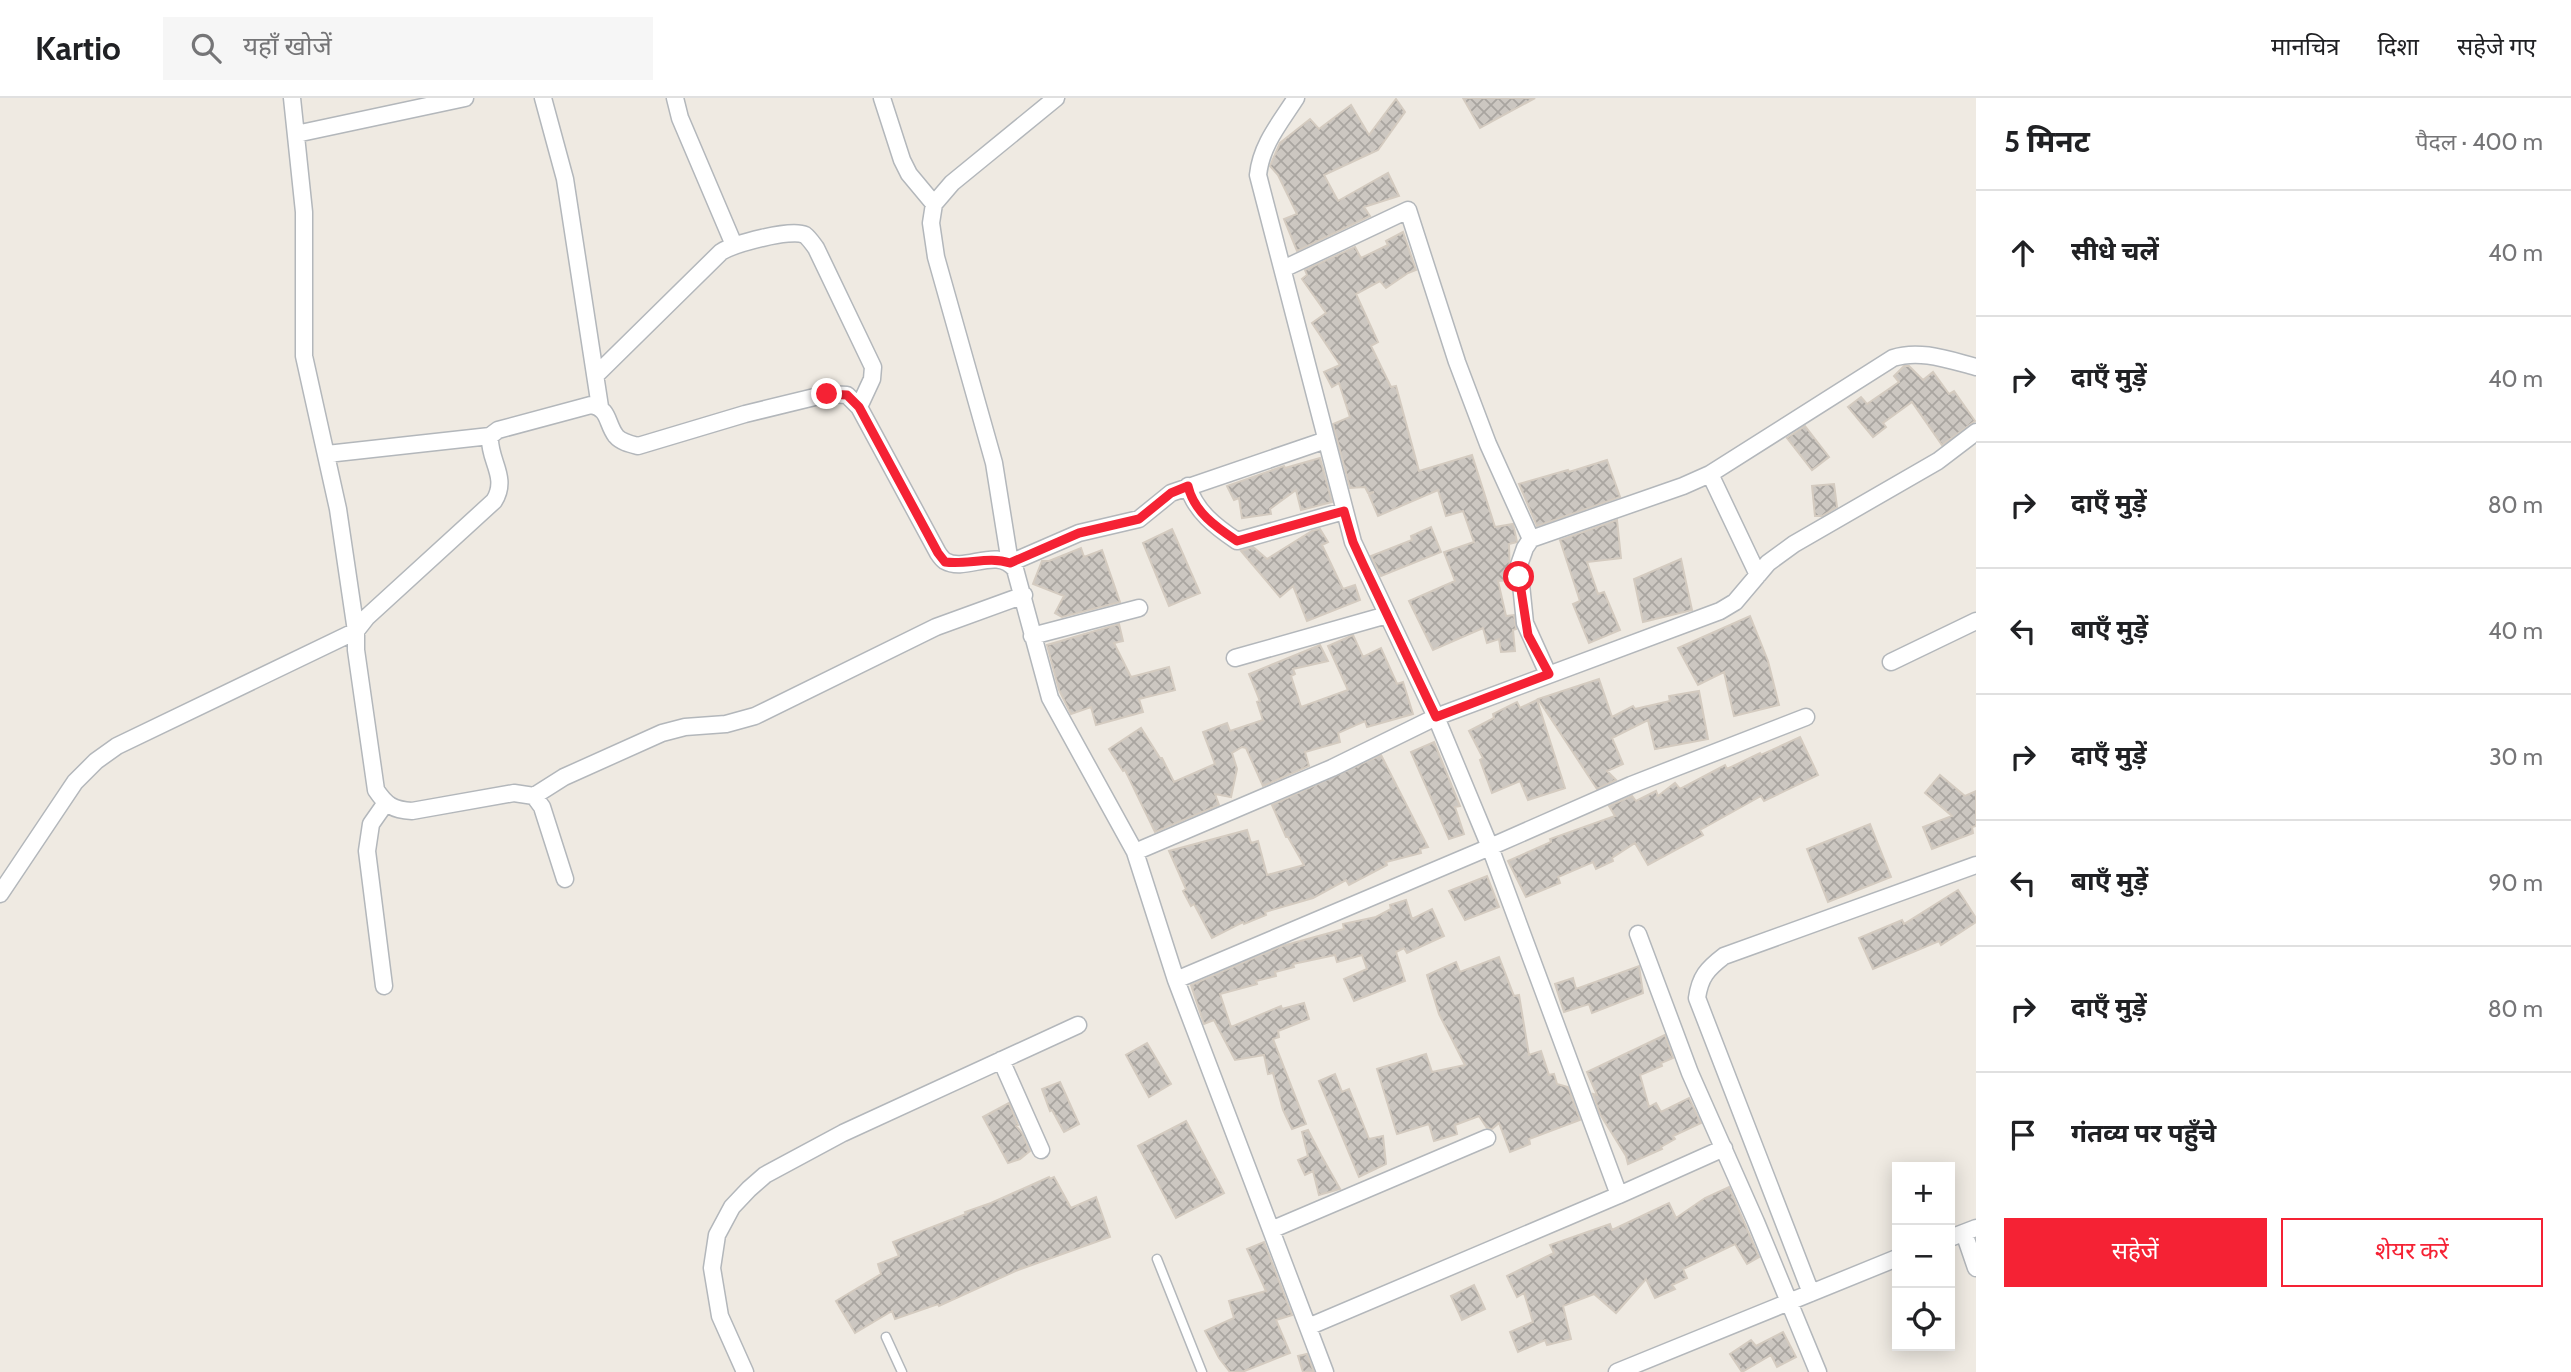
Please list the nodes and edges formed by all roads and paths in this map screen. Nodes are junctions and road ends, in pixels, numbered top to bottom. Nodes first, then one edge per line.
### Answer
1 (292, 98) edge
2 (466, 98) edge
3 (543, 98) edge
4 (675, 98) edge
5 (882, 98) edge
6 (1056, 98) edge
7 (1296, 98) edge
8 (296, 134) junction
9 (934, 204) junction
10 (734, 245) junction
11 (1283, 269) junction
12 (1976, 367) edge
13 (596, 375) junction
14 (600, 407) junction
15 (859, 407) junction
16 (1976, 432) edge
17 (491, 436) junction
18 (1326, 440) junction
19 (327, 454) junction
20 (1710, 474) junction
21 (1188, 486) junction
22 (1344, 511) junction
23 (1531, 540) junction
24 (1010, 563) junction
25 (1758, 575) junction
26 (1024, 595) junction
27 (1139, 608) dead end
28 (1388, 615) junction
29 (1976, 621) edge
30 (356, 631) junction
31 (1032, 636) junction
32 (1234, 658) dead end
33 (1891, 662) dead end
34 (1549, 674) junction
35 (1436, 717) junction
36 (1806, 717) dead end
37 (534, 796) junction
38 (385, 804) junction
39 (1490, 847) junction
40 (1135, 852) junction
41 (1976, 864) edge
42 (565, 879) dead end
43 (0, 894) edge
44 (1638, 934) dead end
45 (1176, 980) junction
46 (384, 986) dead end
47 (1078, 1025) dead end
48 (1001, 1060) junction
49 (1487, 1138) dead end
50 (1724, 1148) junction
51 (1041, 1150) dead end
52 (1619, 1195) junction
53 (1271, 1230) junction
54 (1963, 1233) edge
55 (1157, 1259) dead end
56 (1892, 1260) edge
57 (1976, 1268) edge
58 (1811, 1293) junction
59 (1788, 1302) junction
60 (1308, 1327) junction
61 (886, 1337) dead end
62 (745, 1372) edge
63 (902, 1372) edge
64 (1202, 1372) edge
65 (1325, 1372) edge
66 (1617, 1372) edge
67 (1818, 1372) edge

1 - 8 street
2 - 8 street
3 - 13 street
4 - 10 street
5 - 9 street
6 - 9 street
7 - 11 street
8 - 19 street
9 - 24 street
10 - 13 street
10 - 15 street
11 - 18 street
11 - 23 street
12 - 20 street
13 - 14 street
14 - 15 street
14 - 17 street
15 - 24 street
16 - 25 street
17 - 19 street
17 - 30 street
18 - 21 street
18 - 22 street
19 - 30 street
20 - 23 street
20 - 25 street
21 - 22 street
21 - 24 street
22 - 28 street
23 - 34 street
24 - 26 street
25 - 34 street
26 - 31 street
26 - 37 street
27 - 31 street
28 - 32 street
28 - 35 street
29 - 33 street
30 - 38 street
30 - 43 street
31 - 40 street
34 - 35 street
35 - 39 street
35 - 40 street
36 - 39 street
37 - 38 street
37 - 42 street
38 - 46 street
39 - 45 street
39 - 52 street
40 - 45 street
41 - 58 street
44 - 50 street
45 - 53 street
47 - 48 street
48 - 51 street
48 - 62 street
49 - 53 street
50 - 52 street
50 - 59 street
52 - 60 street
53 - 60 street
54 - 57 street
55 - 64 lane
56 - 58 street
58 - 59 street
59 - 66 street
59 - 67 street
60 - 65 street
61 - 63 lane

